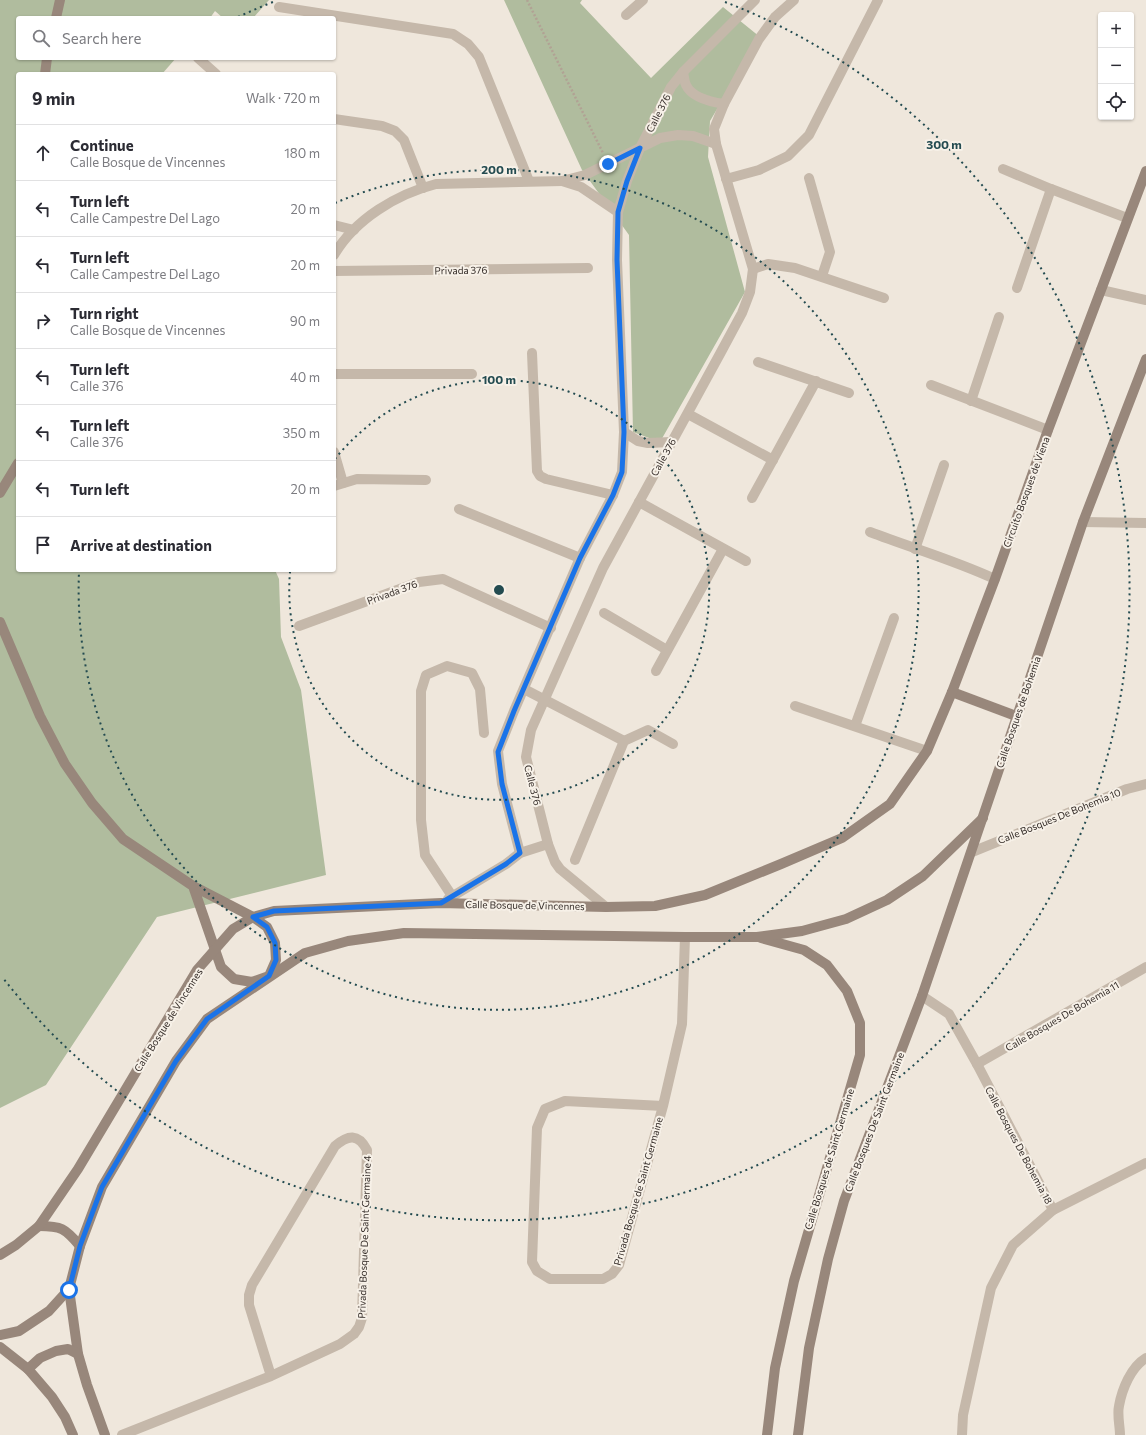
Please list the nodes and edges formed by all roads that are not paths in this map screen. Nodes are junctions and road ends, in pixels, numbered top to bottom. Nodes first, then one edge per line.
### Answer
1 (60, 0) edge
2 (643, 0) edge
3 (794, 0) edge
4 (878, 0) edge
5 (752, 1) edge
6 (279, 7) dead end
7 (626, 15) dead end
8 (56, 16) edge
9 (47, 60) edge
10 (200, 60) edge
11 (45, 72) edge
12 (214, 72) edge
13 (684, 72) junction
14 (724, 104) junction
15 (336, 119) edge
16 (716, 144) junction
17 (640, 148) junction
18 (1003, 169) dead end
19 (1146, 171) edge
20 (809, 178) dead end
21 (726, 179) junction
22 (529, 181) junction
23 (562, 181) junction
24 (424, 188) junction
25 (1051, 189) junction
26 (618, 212) junction
27 (1127, 218) junction
28 (336, 226) edge
29 (354, 230) junction
30 (336, 252) edge
31 (588, 268) dead end
32 (753, 268) junction
33 (336, 271) edge
34 (822, 276) junction
35 (1016, 288) dead end
36 (1101, 290) junction
37 (884, 298) dead end
38 (1146, 300) edge
39 (999, 317) dead end
40 (532, 352) dead end
41 (1146, 359) edge
42 (758, 362) dead end
43 (336, 374) edge
44 (472, 374) dead end
45 (816, 381) junction
46 (931, 385) dead end
47 (849, 393) dead end
48 (971, 400) junction
49 (688, 414) junction
50 (1048, 430) junction
51 (624, 432) junction
52 (671, 442) junction
53 (773, 460) junction
54 (944, 465) dead end
55 (16, 466) edge
56 (336, 468) edge
57 (426, 480) dead end
58 (338, 485) edge
59 (0, 493) edge
60 (613, 495) junction
61 (752, 498) dead end
62 (639, 502) junction
63 (459, 509) dead end
64 (1083, 522) junction
65 (1146, 523) edge
66 (870, 532) dead end
67 (724, 549) junction
68 (915, 549) junction
69 (580, 558) junction
70 (746, 561) dead end
71 (995, 579) junction
72 (604, 613) dead end
73 (894, 618) dead end
74 (0, 622) edge
75 (299, 626) dead end
76 (551, 628) junction
77 (667, 650) junction
78 (656, 671) dead end
79 (524, 689) junction
80 (952, 692) junction
81 (544, 700) junction
82 (795, 706) dead end
83 (1016, 716) junction
84 (854, 726) junction
85 (484, 733) dead end
86 (624, 741) junction
87 (673, 744) dead end
88 (927, 750) junction
89 (1146, 784) edge
90 (890, 804) joint
91 (983, 818) junction
92 (548, 844) junction
93 (972, 852) junction
94 (520, 853) junction
95 (575, 860) dead end
96 (193, 886) junction
97 (452, 896) junction
98 (441, 903) junction
99 (606, 907) junction
100 (253, 917) junction
101 (685, 937) junction
102 (757, 937) junction
103 (215, 950) junction
104 (1146, 968) edge
105 (269, 976) junction
106 (922, 996) junction
107 (977, 1064) junction
108 (663, 1106) junction
109 (1146, 1162) edge
110 (1053, 1210) junction
111 (39, 1226) junction
112 (80, 1246) junction
113 (0, 1255) edge
114 (69, 1290) junction
115 (0, 1336) edge
116 (0, 1347) edge
117 (78, 1354) junction
118 (1146, 1358) edge
119 (28, 1369) junction
120 (271, 1376) junction
121 (73, 1435) edge
122 (106, 1435) edge
123 (122, 1435) edge
124 (767, 1435) edge
125 (798, 1435) edge
126 (962, 1435) edge
127 (1120, 1435) edge

1 - 8 main road
2 - 7 street
3 - 14 street, Calle 376
4 - 21 street
5 - 13 street, Calle 376
6 - 22 street
9 - 11 main road
10 - 12 street
13 - 14 street
13 - 17 street, Calle 376
14 - 16 street, Calle 376
15 - 24 street
16 - 17 street
16 - 21 street, Calle 376
17 - 23 street
17 - 26 street, Calle 376
18 - 25 street
19 - 27 main road, Circuito Bosques de Viena
20 - 34 street
21 - 32 street, Calle 376
22 - 23 street
22 - 24 street
23 - 26 street
24 - 29 street
25 - 27 street
25 - 35 street
26 - 51 street, Calle 376
27 - 36 main road, Circuito Bosques de Viena
28 - 29 street
29 - 30 street
31 - 33 street, Privada 376
32 - 34 street
32 - 49 street, Calle 376
34 - 37 street
36 - 38 street
36 - 50 main road, Circuito Bosques de Viena
39 - 48 street
40 - 60 street
41 - 64 main road, Calle Bosques de Bohemia
42 - 45 street
43 - 44 street
45 - 47 street
45 - 53 street
46 - 48 street
48 - 50 street
49 - 52 street, Calle 376
49 - 53 street
50 - 71 main road, Circuito Bosques de Viena
51 - 52 street
51 - 60 street, Calle 376
52 - 62 street, Calle 376
53 - 61 street
54 - 68 street
55 - 59 main road
56 - 58 street
57 - 58 street
60 - 69 street, Calle 376
62 - 67 street
62 - 81 street, Calle 376
63 - 69 street
64 - 65 street
64 - 83 main road, Calle Bosques de Bohemia
66 - 68 street
67 - 70 street
67 - 77 street
68 - 71 street
69 - 76 street, Calle 376
71 - 80 main road, Circuito Bosques de Viena
72 - 77 street
73 - 84 street
74 - 96 main road
75 - 76 street, Privada 376
76 - 79 street, Calle 376
77 - 78 street
79 - 81 street
79 - 94 street, Calle 376
80 - 83 main road
80 - 88 main road, Circuito Bosques de Viena
81 - 86 street
81 - 92 street, Calle 376
82 - 84 street
83 - 91 main road, Calle Bosques de Bohemia
84 - 88 street
85 - 97 street
86 - 87 street
86 - 95 street
88 - 90 main road, Circuito Bosques de Viena
89 - 93 street, Calle Bosques De Bohemia 10
90 - 99 main road, Calle Bosque de Vincennes
91 - 93 main road, Calle Bosques De Saint Germaine
91 - 102 main road, Calle Bosques de Bohemia
92 - 94 street
92 - 99 street, Calle 376
93 - 106 main road, Calle Bosques De Saint Germaine
94 - 97 street
96 - 100 main road
96 - 103 main road
97 - 98 street
98 - 99 main road, Calle Bosque de Vincennes
98 - 100 main road, Calle Bosque de Vincennes
100 - 103 main road, Calle Bosque de Vincennes
100 - 105 main road
101 - 102 main road
101 - 105 main road
101 - 108 street, Privada Bosque de Saint Germaine
102 - 124 main road, Calle Bosques de Saint Germaine
103 - 105 main road
103 - 111 main road, Calle Bosque de Vincennes
104 - 107 street, Calle Bosques De Bohemia 11
105 - 112 main road
106 - 107 street, Calle Bosques De Bohemia 18
106 - 125 main road, Calle Bosques De Saint Germaine
107 - 110 street, Calle Bosques De Bohemia 18
108 - 108 street, Privada Bosque de Saint Germaine
109 - 110 street
110 - 126 street, Calle Bosques De Bohemia 18
111 - 112 main road
111 - 113 main road, Calle Bosque de Vincennes
112 - 114 main road
114 - 115 main road
114 - 117 main road
116 - 119 main road
117 - 119 main road
117 - 122 main road
118 - 127 street
119 - 121 main road
120 - 120 street, Privada Bosque De Saint Germaine 4
120 - 123 street, Privada Bosque De Saint Germaine 4

